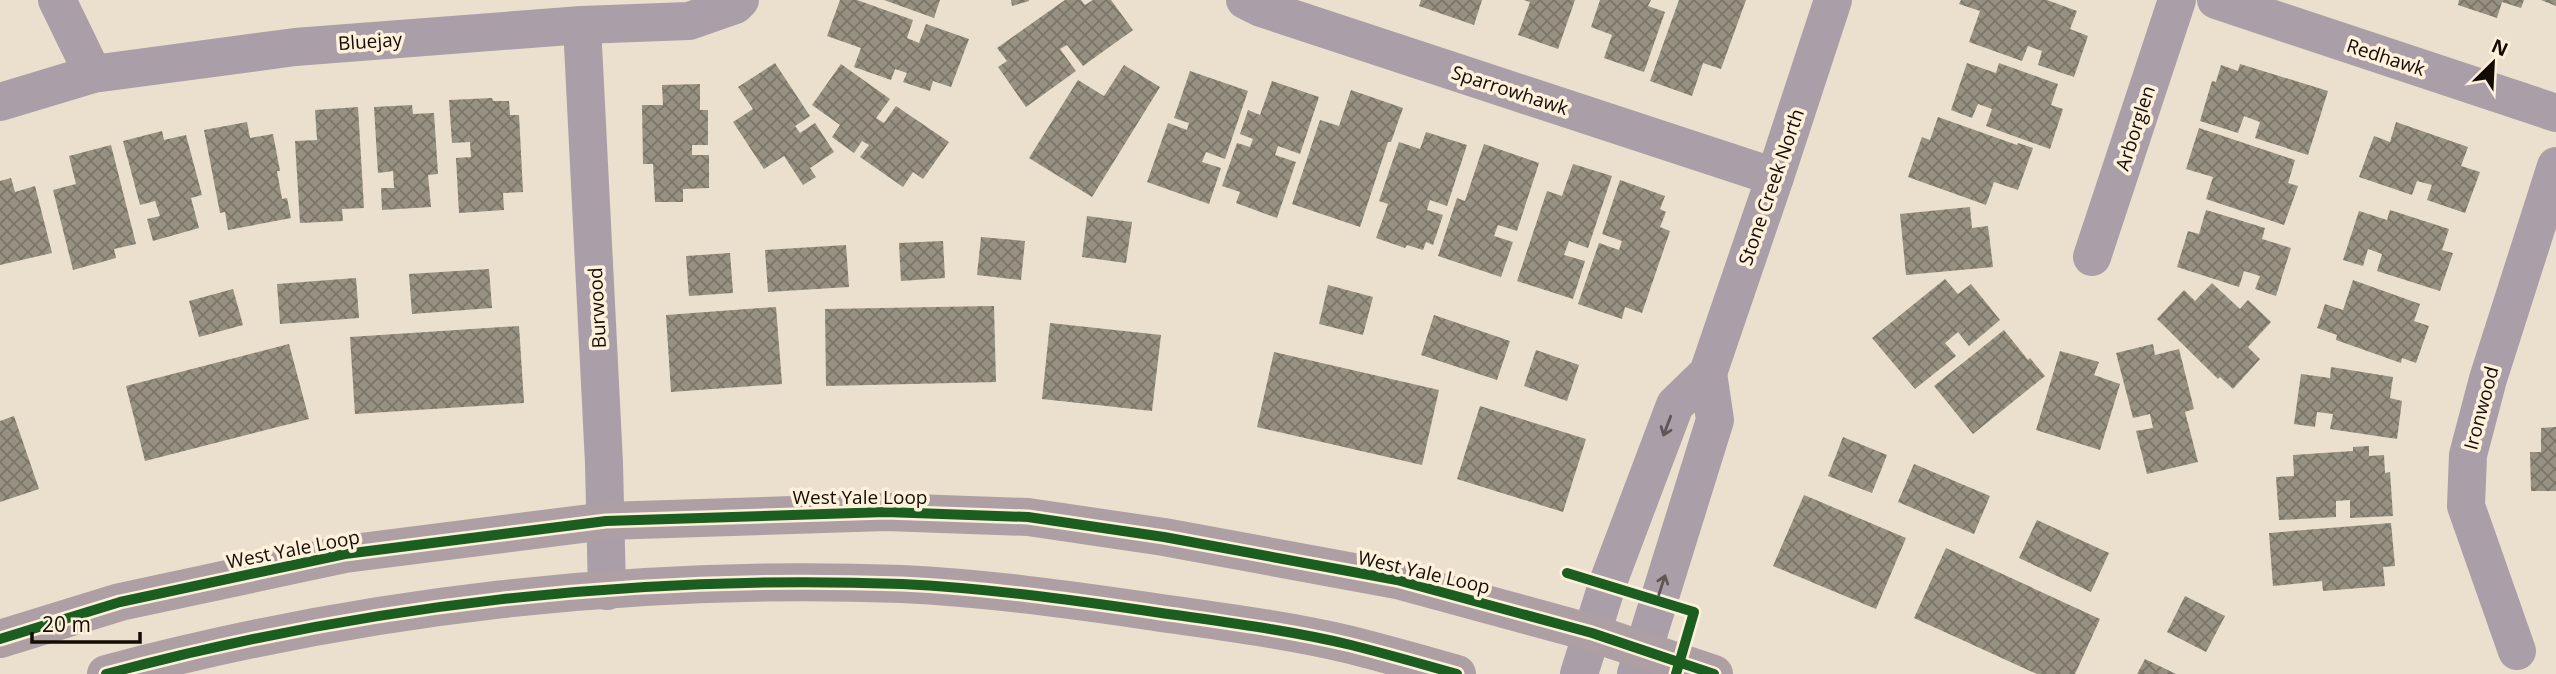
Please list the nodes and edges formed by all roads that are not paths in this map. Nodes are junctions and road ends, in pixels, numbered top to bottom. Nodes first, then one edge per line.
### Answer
1 (57, 0) edge
2 (740, 0) edge
3 (1245, 0) edge
4 (1833, 0) edge
5 (2177, 0) edge
6 (2216, 0) edge
7 (582, 25) junction
8 (93, 74) junction
9 (0, 102) edge
10 (2556, 113) edge
11 (2556, 166) edge
12 (1775, 177) junction
13 (2092, 257) dead end
14 (1708, 373) junction
15 (606, 521) junction
16 (607, 591) junction
17 (1592, 633) junction
18 (0, 639) edge
19 (2517, 651) dead end
20 (1640, 662) edge
21 (106, 674) edge
22 (1457, 674) edge
23 (1579, 674) edge
24 (1714, 674) edge

1 - 8 street
2 - 7 street, Bluejay
3 - 12 street, Sparrowhawk
4 - 12 street, Stone Creek North
5 - 13 street, Arborglen
6 - 10 street, Redhawk
7 - 8 street, Bluejay
7 - 15 street, Burwood
8 - 9 street, Bluejay
11 - 19 street, Ironwood
12 - 14 street, Stone Creek North
14 -> 17 street, Stone Creek North
20 -> 14 street, Stone Creek North
15 - 16 street, Burwood
15 - 17 main road, West Yale Loop
15 - 18 main road, West Yale Loop
16 - 21 main road
16 - 22 main road
17 - 20 main road, West Yale Loop
17 - 23 street, Stone Creek North
20 - 24 main road, West Yale Loop

